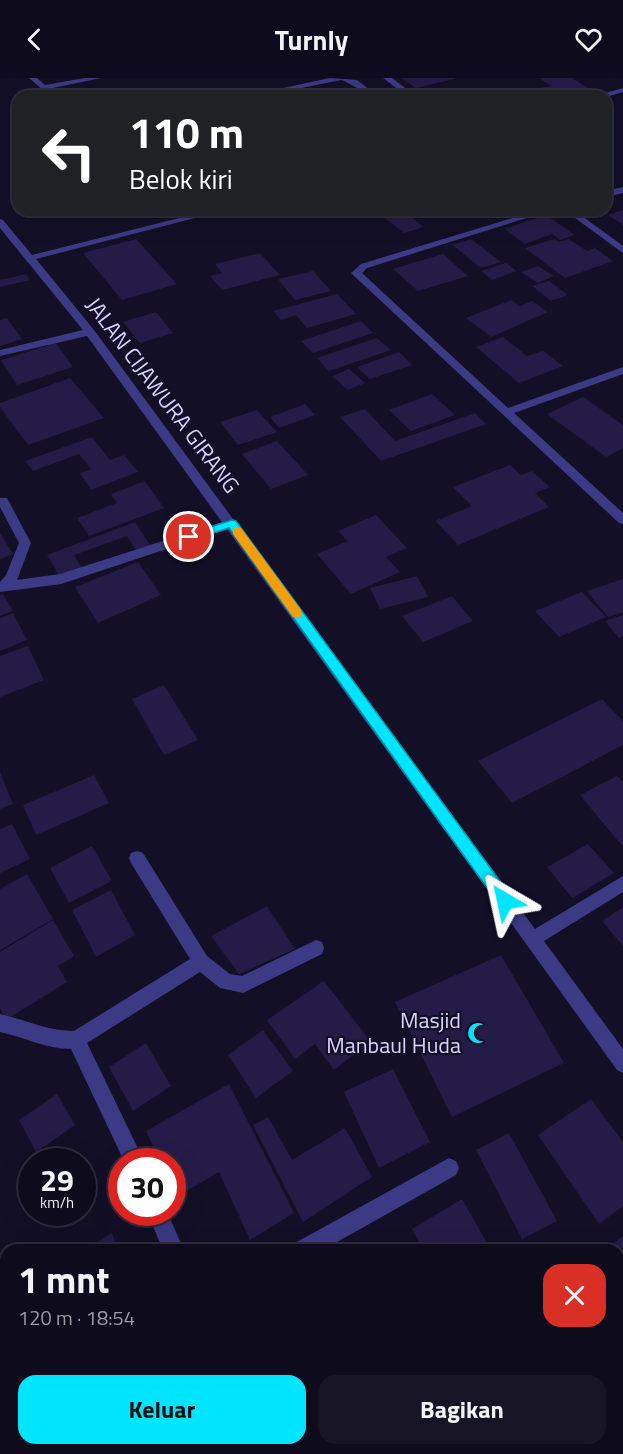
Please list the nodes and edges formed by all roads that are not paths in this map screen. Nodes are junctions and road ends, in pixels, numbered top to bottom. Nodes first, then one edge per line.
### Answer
1 (33, 78) edge
2 (97, 78) edge
3 (387, 78) edge
4 (402, 89) joint
5 (280, 90) edge
6 (371, 90) edge
7 (398, 90) edge
8 (198, 216) edge
9 (528, 216) edge
10 (576, 216) edge
11 (0, 222) edge
12 (623, 250) edge
13 (30, 258) junction
14 (90, 332) junction
15 (0, 353) edge
16 (623, 370) edge
17 (506, 412) junction
18 (3, 501) dead end
19 (623, 520) edge
20 (232, 524) junction
21 (2, 586) edge
22 (137, 858) dead end
23 (623, 883) edge
24 (533, 939) junction
25 (316, 948) dead end
26 (201, 962) junction
27 (0, 1023) edge
28 (76, 1040) junction
29 (623, 1064) edge
30 (128, 1148) edge
31 (449, 1168) dead end
32 (163, 1226) edge
33 (171, 1244) edge
34 (313, 1244) edge

1 - 2 street
3 - 4 street
4 - 7 street
5 - 6 street
8 - 13 street
9 - 17 street
10 - 12 street
11 - 13 street, JALAN CIJAWURA GIRANG
13 - 14 street, JALAN CIJAWURA GIRANG
14 - 15 street
14 - 20 street, JALAN CIJAWURA GIRANG
16 - 17 street
17 - 19 street
18 - 21 street
20 - 21 street
20 - 24 street, JALAN CIJAWURA GIRANG
22 - 26 street
23 - 24 street
24 - 29 street, JALAN CIJAWURA GIRANG
25 - 26 street
26 - 28 street
27 - 28 street
28 - 30 street
31 - 34 street
32 - 33 street

